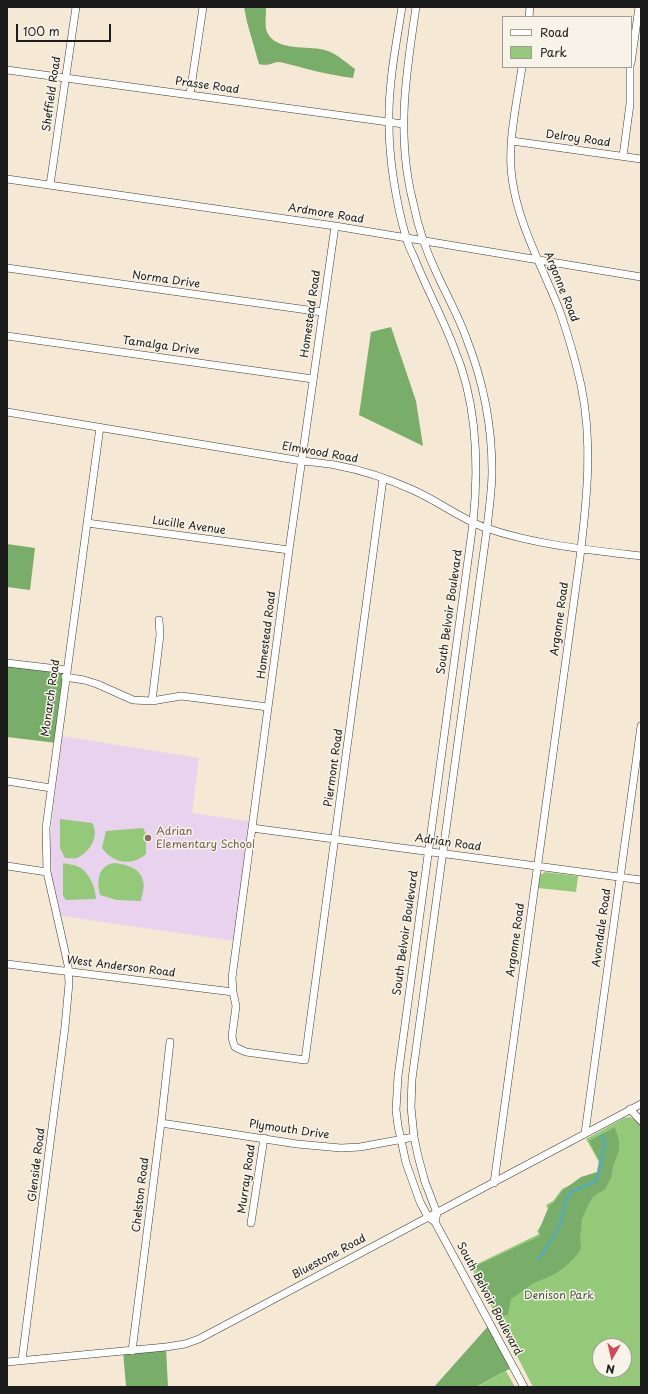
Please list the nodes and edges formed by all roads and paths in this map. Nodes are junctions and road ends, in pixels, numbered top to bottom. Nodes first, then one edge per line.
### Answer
1 (76, 7) edge
2 (202, 7) edge
3 (402, 7) edge
4 (416, 7) edge
5 (639, 7) edge
6 (632, 56) edge
7 (522, 68) edge
8 (630, 68) edge
9 (7, 70) edge
10 (65, 77) junction
11 (190, 94) junction
12 (389, 123) junction
13 (403, 124) junction
14 (512, 141) junction
15 (623, 156) junction
16 (641, 159) edge
17 (7, 179) edge
18 (50, 185) junction
19 (335, 226) junction
20 (406, 237) junction
21 (424, 241) junction
22 (538, 260) junction
23 (7, 268) edge
24 (641, 277) edge
25 (322, 312) junction
26 (7, 336) edge
27 (313, 379) junction
28 (7, 412) edge
29 (100, 427) junction
30 (302, 461) junction
31 (383, 479) junction
32 (87, 522) junction
33 (473, 523) junction
34 (487, 528) junction
35 (581, 549) junction
36 (289, 550) junction
37 (641, 556) edge
38 (159, 620) dead end
39 (7, 663) edge
40 (66, 673) junction
41 (152, 701) junction
42 (268, 707) junction
43 (641, 726) edge
44 (7, 781) edge
45 (51, 788) junction
46 (252, 828) junction
47 (335, 840) junction
48 (428, 851) junction
49 (443, 853) junction
50 (7, 866) edge
51 (537, 866) junction
52 (47, 872) junction
53 (620, 877) junction
54 (641, 880) edge
55 (7, 964) edge
56 (69, 972) junction
57 (233, 992) junction
58 (170, 1042) dead end
59 (235, 1047) joint
60 (641, 1104) edge
61 (630, 1110) junction
62 (641, 1121) edge
63 (161, 1123) junction
64 (586, 1133) junction
65 (414, 1137) junction
66 (264, 1138) junction
67 (401, 1139) junction
68 (494, 1183) junction
69 (437, 1213) junction
70 (428, 1217) junction
71 (435, 1222) junction
72 (251, 1223) dead end
73 (132, 1350) junction
74 (22, 1360) junction
75 (7, 1362) edge
76 (524, 1387) edge

1 - 10 street, Sheffield Road
2 - 11 street
3 - 12 street, South Belvoir Boulevard
4 - 13 street
5 - 6 street
7 - 14 street, Argonne Road
8 - 15 street
9 - 10 street, Prasse Road
10 - 11 street, Prasse Road
10 - 18 street, Sheffield Road
11 - 12 street, Prasse Road
12 - 13 street, Prasse Road
12 - 20 street, South Belvoir Boulevard
13 - 21 street
14 - 15 street, Delroy Road
14 - 22 street, Argonne Road
15 - 16 street, Delroy Road
17 - 18 street, Ardmore Road
18 - 19 street, Ardmore Road
19 - 20 street, Ardmore Road
19 - 25 street, Homestead Road
20 - 21 street, Ardmore Road
20 - 33 street, South Belvoir Boulevard
21 - 22 street, Ardmore Road
21 - 34 street
22 - 24 street, Ardmore Road
22 - 35 street, Argonne Road
23 - 25 street, Norma Drive
25 - 27 street, Homestead Road
26 - 27 street, Tamalga Drive
27 - 30 street, Homestead Road
28 - 29 street, Elmwood Road
29 - 30 street, Elmwood Road
29 - 32 street, Monarch Road
30 - 31 street, Elmwood Road
30 - 36 street, Homestead Road
31 - 33 street, Elmwood Road
31 - 47 street, Piermont Road
32 - 36 street, Lucille Avenue
32 - 40 street, Monarch Road
33 - 34 street, Elmwood Road
33 - 48 street, South Belvoir Boulevard
34 - 35 street, Elmwood Road
34 - 49 street
35 - 37 street, Elmwood Road
35 - 51 street, Argonne Road
36 - 42 street, Homestead Road
38 - 41 street
39 - 40 street
40 - 41 street
40 - 45 street, Monarch Road
41 - 42 street
42 - 46 street, Homestead Road
43 - 53 street, Avondale Road
44 - 45 street
45 - 52 street, Monarch Road
46 - 47 street, Adrian Road
46 - 57 street, Homestead Road
47 - 48 street, Adrian Road
47 - 59 street, Piermont Road
48 - 49 street, Adrian Road
48 - 67 street, South Belvoir Boulevard
49 - 51 street, Adrian Road
49 - 65 street
50 - 52 street
51 - 53 street, Adrian Road
51 - 68 street, Argonne Road
52 - 56 street, Monarch Road
53 - 54 street, Adrian Road
53 - 64 street, Avondale Road
55 - 56 street, West Anderson Road
56 - 57 street, West Anderson Road
56 - 74 street, Glenside Road
57 - 59 street, Homestead Road
58 - 63 street, Chelston Road
60 - 61 street, Bluestone Road
61 - 62 street
61 - 64 street, Bluestone Road
63 - 66 street, Plymouth Drive
63 - 73 street, Chelston Road
64 - 68 street, Bluestone Road
65 - 67 street, Plymouth Drive
65 - 69 street
66 - 67 street, Plymouth Drive
66 - 72 street, Murray Road
67 - 70 street, South Belvoir Boulevard
68 - 69 street, Bluestone Road
69 - 70 street, Bluestone Road
69 - 71 street
70 - 71 street, South Belvoir Boulevard
70 - 73 street, Bluestone Road
71 - 76 street, South Belvoir Boulevard
73 - 74 street, Bluestone Road
74 - 75 street, Bluestone Road

